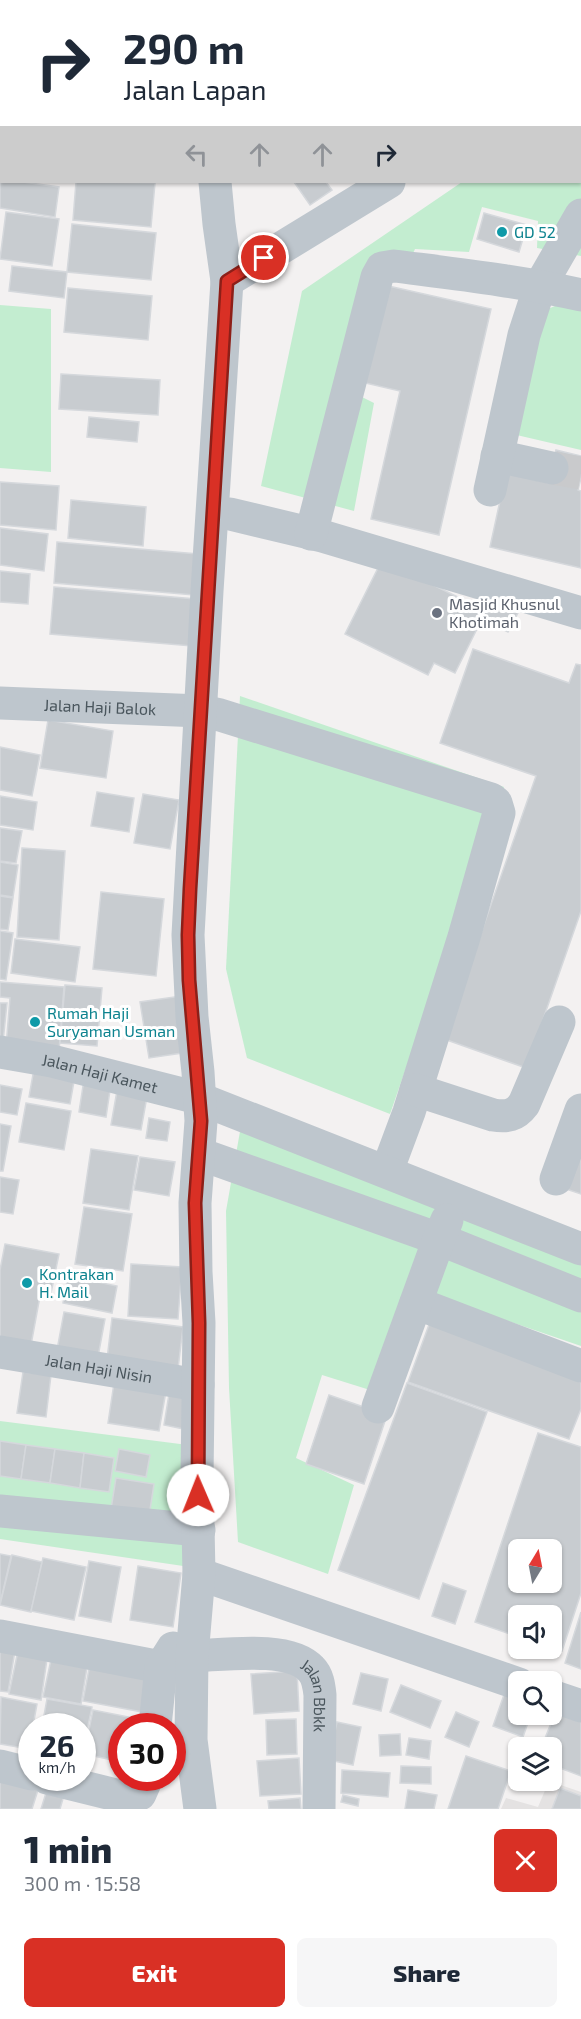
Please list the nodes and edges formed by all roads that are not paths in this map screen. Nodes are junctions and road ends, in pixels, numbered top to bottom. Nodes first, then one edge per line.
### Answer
1 (215, 183) edge
2 (387, 183) edge
3 (581, 215) edge
4 (227, 281) junction
5 (540, 286) junction
6 (581, 295) edge
7 (497, 456) junction
8 (552, 468) tunnel mouth
9 (490, 490) dead end
10 (230, 514) dead end
11 (310, 534) junction
12 (581, 613) edge
13 (0, 703) edge
14 (201, 711) junction
15 (559, 1022) dead end
16 (0, 1052) edge
17 (416, 1090) junction
18 (198, 1098) junction
19 (581, 1110) edge
20 (200, 1154) junction
21 (387, 1171) junction
22 (556, 1179) dead end
23 (457, 1200) junction
24 (439, 1239) junction
25 (581, 1249) edge
26 (581, 1296) edge
27 (416, 1303) junction
28 (0, 1352) edge
29 (581, 1366) edge
30 (198, 1385) junction
31 (378, 1407) dead end
32 (0, 1511) edge
33 (199, 1530) junction
34 (199, 1574) junction
35 (0, 1636) edge
36 (193, 1644) junction
37 (161, 1667) junction
38 (508, 1680) edge
39 (562, 1699) edge
40 (581, 1706) edge
41 (156, 1713) edge
42 (0, 1766) edge
43 (18, 1770) edge
44 (96, 1790) edge
45 (141, 1791) edge
46 (200, 1809) edge
47 (319, 1809) edge

1 - 4 street
2 - 4 street
3 - 5 street
4 - 14 street
5 - 6 street
5 - 7 street
5 - 11 street
7 - 8 street
7 - 9 street
10 - 11 street
11 - 12 street
13 - 14 street, Jalan Haji Balok
14 - 17 street, Jalan Haji Balok
14 - 18 street
15 - 17 street
16 - 18 street, Jalan Haji Kamet
17 - 21 street
18 - 20 street
18 - 21 street, Jalan Haji Kamet
19 - 22 street
20 - 24 street
20 - 30 street
21 - 23 street, Jalan Haji Kamet
23 - 24 street
23 - 25 street, Jalan Haji Kamet
24 - 26 street
24 - 27 street
27 - 29 street
27 - 31 street
28 - 30 street, Jalan Haji Nisin
30 - 33 street
32 - 33 street
33 - 34 street
34 - 36 street
34 - 38 street
35 - 37 street
36 - 37 street
36 - 46 street
36 - 47 street, Jalan Bbkk
37 - 41 street
39 - 40 street
42 - 43 street
44 - 45 street

